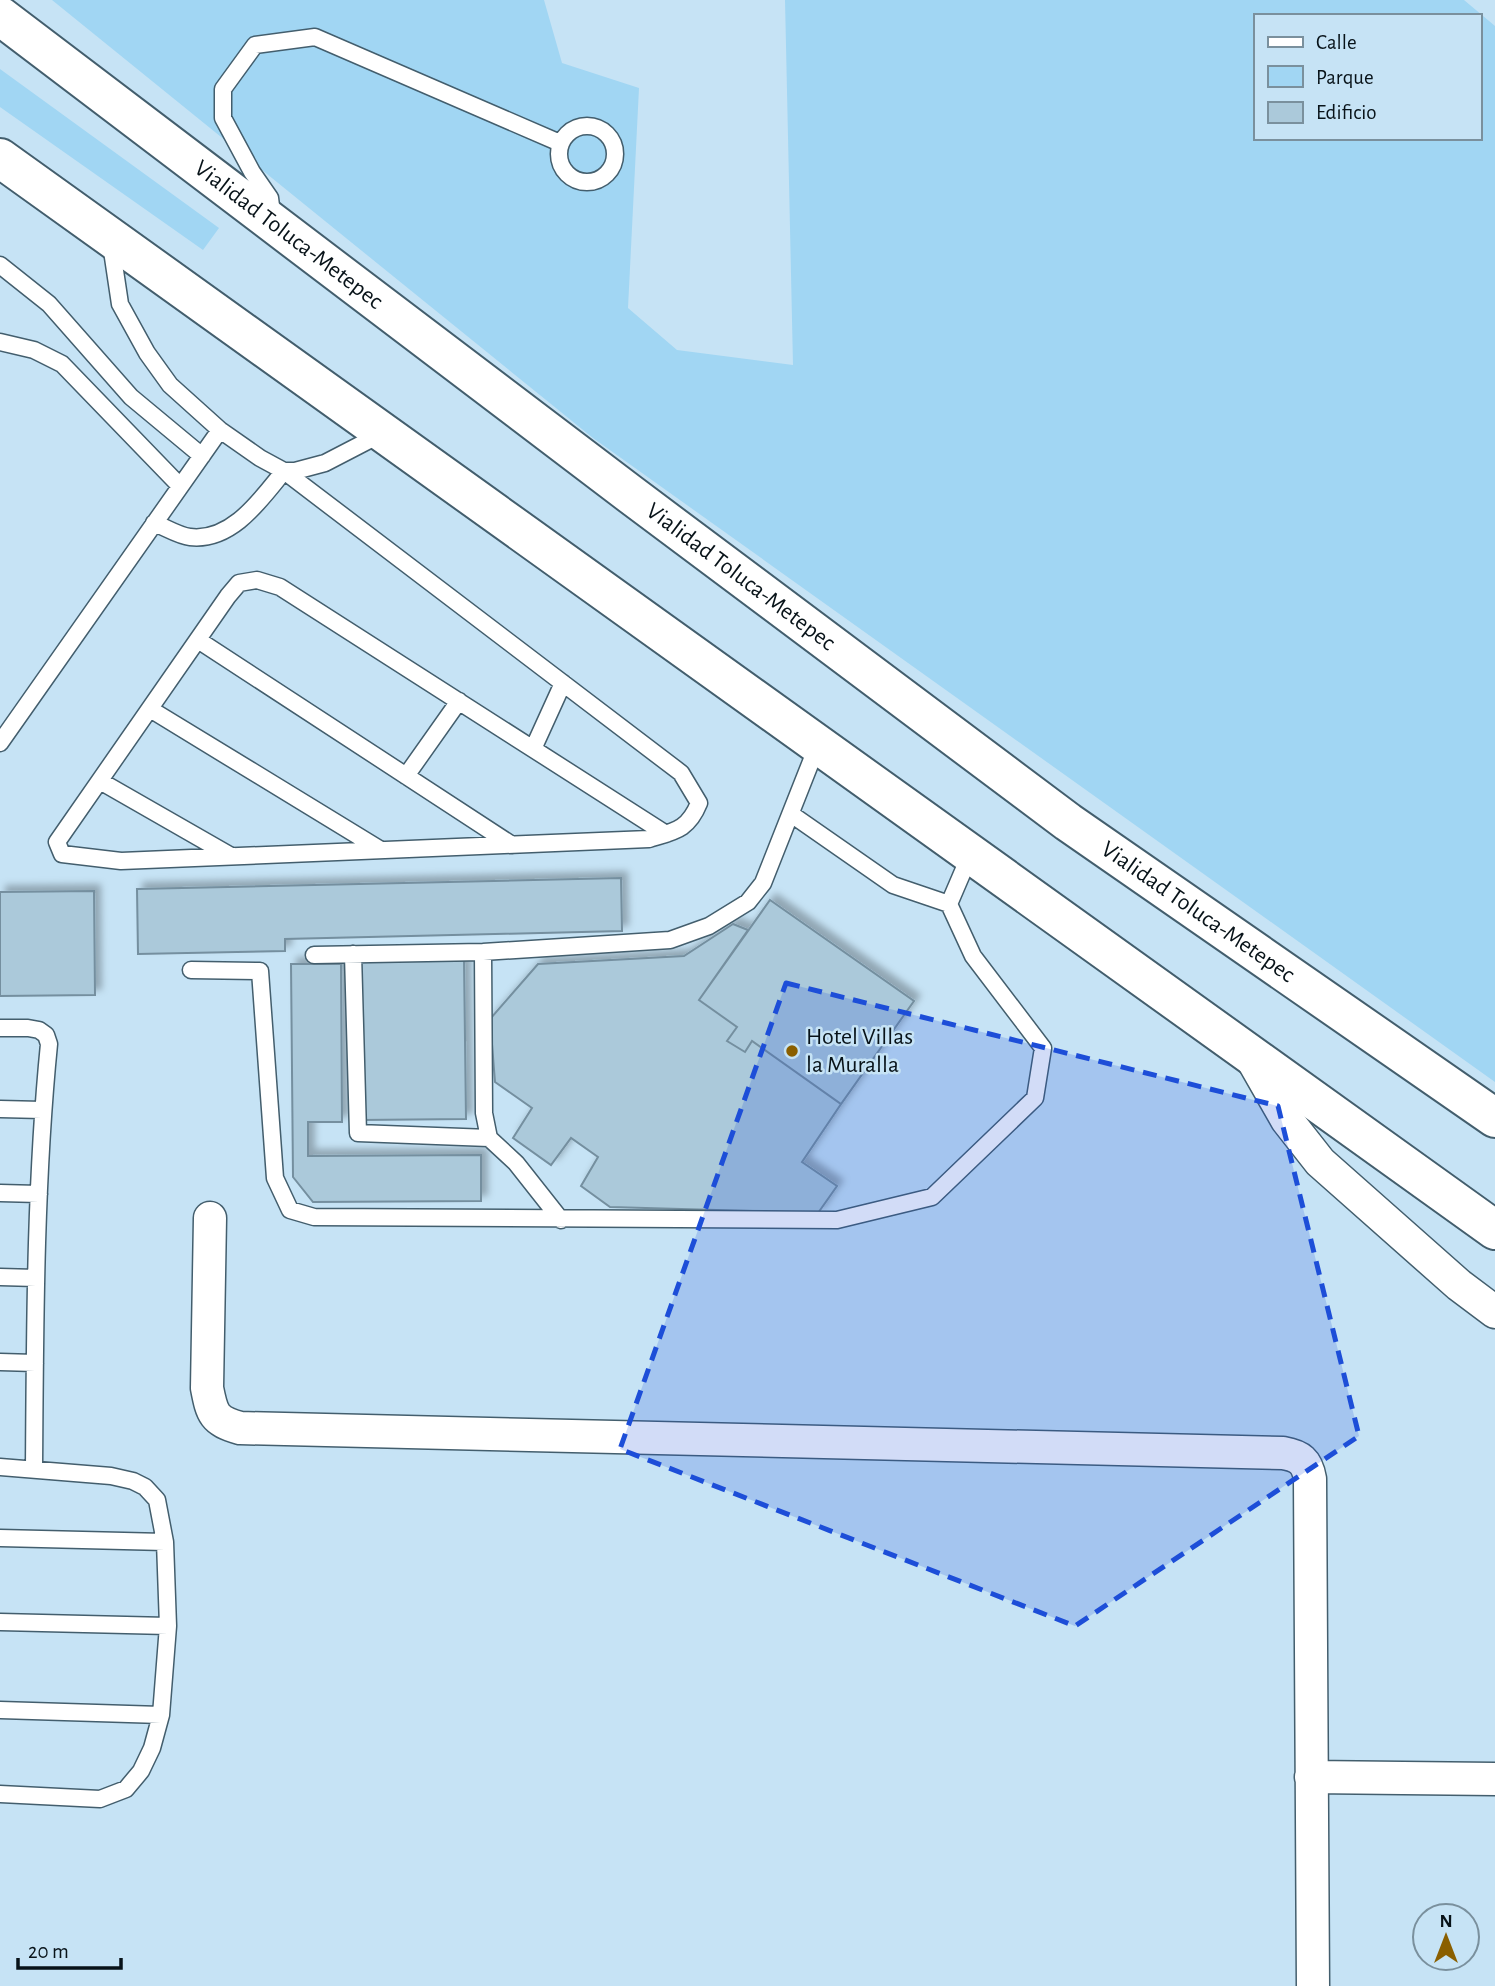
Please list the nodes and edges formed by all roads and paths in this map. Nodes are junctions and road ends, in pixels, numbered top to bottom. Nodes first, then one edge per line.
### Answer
1 (0, 16) edge
2 (560, 143) dead end
3 (0, 158) edge
4 (273, 224) junction
5 (111, 238) junction
6 (0, 265) edge
7 (0, 342) edge
8 (220, 430) junction
9 (383, 433) junction
10 (202, 456) junction
11 (284, 471) junction
12 (180, 486) junction
13 (155, 523) junction
14 (198, 640) junction
15 (562, 682) junction
16 (459, 701) junction
17 (150, 709) junction
18 (0, 743) edge
19 (818, 744) junction
20 (533, 749) junction
21 (406, 776) junction
22 (100, 781) junction
23 (791, 814) junction
24 (666, 834) junction
25 (512, 845) junction
26 (381, 850) junction
27 (971, 853) junction
28 (231, 856) junction
29 (950, 904) junction
30 (483, 952) junction
31 (353, 954) junction
32 (314, 955) dead end
33 (191, 970) dead end
34 (0, 1028) edge
35 (1248, 1052) junction
36 (0, 1109) edge
37 (42, 1111) junction
38 (1495, 1118) edge
39 (489, 1138) junction
40 (0, 1193) edge
41 (39, 1194) junction
42 (210, 1218) dead end
43 (561, 1220) junction
44 (1495, 1230) edge
45 (0, 1277) edge
46 (36, 1278) junction
47 (1495, 1312) edge
48 (0, 1362) edge
49 (35, 1363) junction
50 (0, 1467) edge
51 (34, 1469) junction
52 (0, 1538) edge
53 (165, 1542) junction
54 (0, 1622) edge
55 (168, 1626) junction
56 (0, 1710) edge
57 (162, 1715) junction
58 (1311, 1777) junction
59 (1495, 1779) edge
60 (0, 1794) edge
61 (1313, 1986) edge

1 - 4 highway, Vialidad Toluca-Metepec
2 - 4 lane
3 - 5 highway
4 - 38 highway, Vialidad Toluca-Metepec
5 - 8 lane
5 - 9 highway
6 - 10 lane
7 - 12 lane
8 - 10 lane
8 - 11 lane
9 - 11 lane
9 - 19 highway
10 - 12 lane
11 - 13 lane
11 - 15 lane
12 - 13 lane
13 - 18 lane
14 - 16 lane
14 - 17 lane
14 - 21 lane
15 - 20 lane
15 - 24 lane
16 - 20 lane
16 - 21 lane
17 - 22 lane
17 - 26 lane
19 - 23 lane
19 - 27 highway
20 - 24 lane
21 - 25 lane
22 - 28 lane
22 - 28 lane
23 - 29 lane
23 - 30 lane
24 - 25 lane
25 - 26 lane
26 - 28 lane
27 - 29 lane
27 - 35 highway
29 - 43 lane
30 - 31 lane
30 - 39 lane
31 - 32 lane
31 - 39 lane
33 - 43 lane
34 - 37 lane
35 - 44 highway
35 - 47 street
36 - 37 lane
37 - 41 lane
39 - 43 lane
40 - 41 lane
41 - 46 lane
42 - 58 street
45 - 46 lane
46 - 49 lane
48 - 49 lane
49 - 51 lane
50 - 51 lane
51 - 53 lane
52 - 53 lane
53 - 55 lane
54 - 55 lane
55 - 57 lane
56 - 57 lane
57 - 60 lane
58 - 59 street
58 - 61 street

